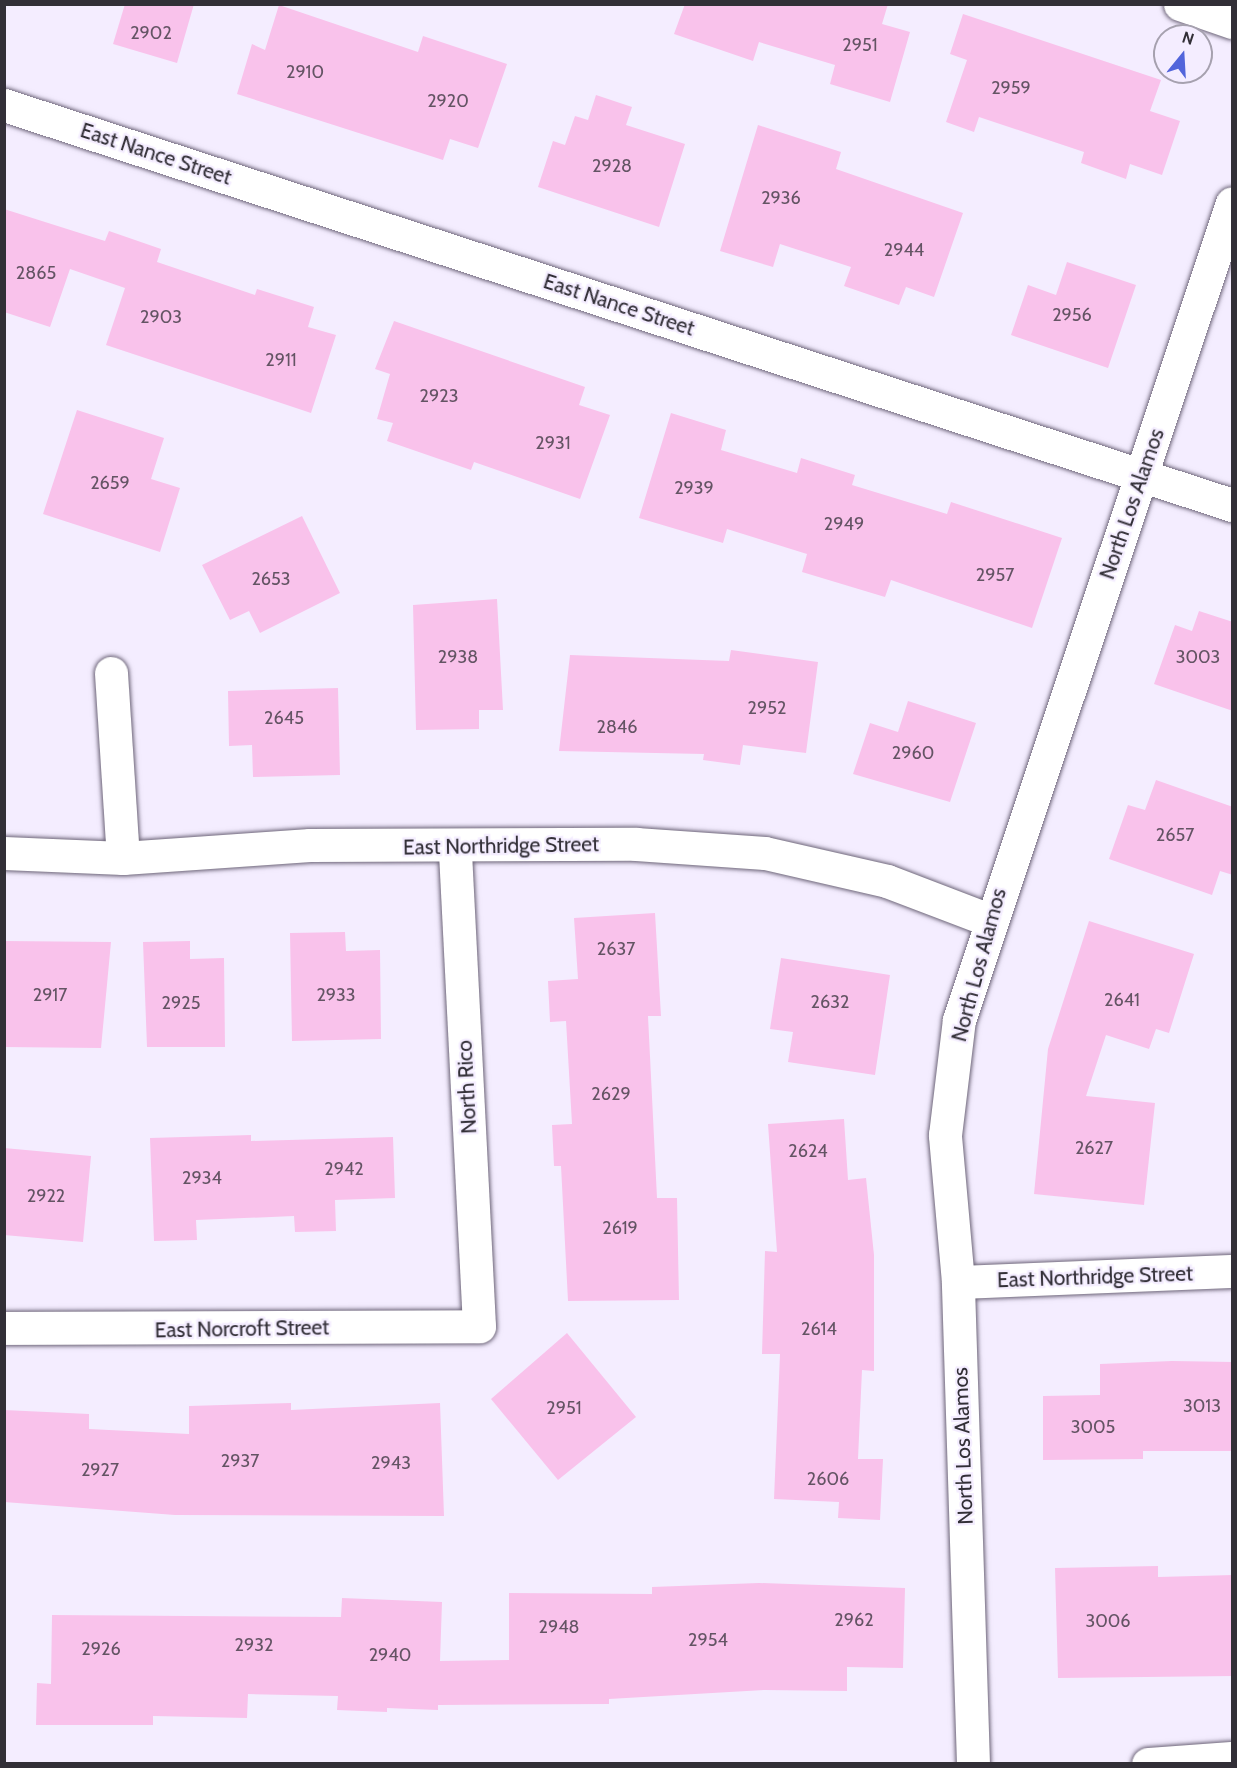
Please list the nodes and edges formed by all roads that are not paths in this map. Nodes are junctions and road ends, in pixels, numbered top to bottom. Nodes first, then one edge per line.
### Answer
1 (1180, 4) edge
2 (1233, 22) edge
3 (4, 105) edge
4 (1233, 203) edge
5 (1142, 475) junction
6 (1233, 505) edge
7 (111, 674) dead end
8 (455, 848) junction
9 (4, 853) edge
10 (123, 858) junction
11 (988, 920) junction
12 (1233, 1271) edge
13 (958, 1282) junction
14 (479, 1326) joint
15 (4, 1328) edge
16 (1233, 1758) edge
17 (973, 1764) edge
18 (1148, 1764) edge

1 - 2 street
3 - 5 street, East Nance Street
4 - 5 street, North Los Alamos
5 - 6 street, East Nance Street
5 - 11 street, North Los Alamos
7 - 10 street
8 - 10 street, East Northridge Street
8 - 11 street, East Northridge Street
8 - 14 street, North Rico
9 - 10 street, East Northridge Street
11 - 13 street, North Los Alamos
12 - 13 street, East Northridge Street
13 - 17 street, North Los Alamos
14 - 15 street, East Norcroft Street
16 - 18 street

